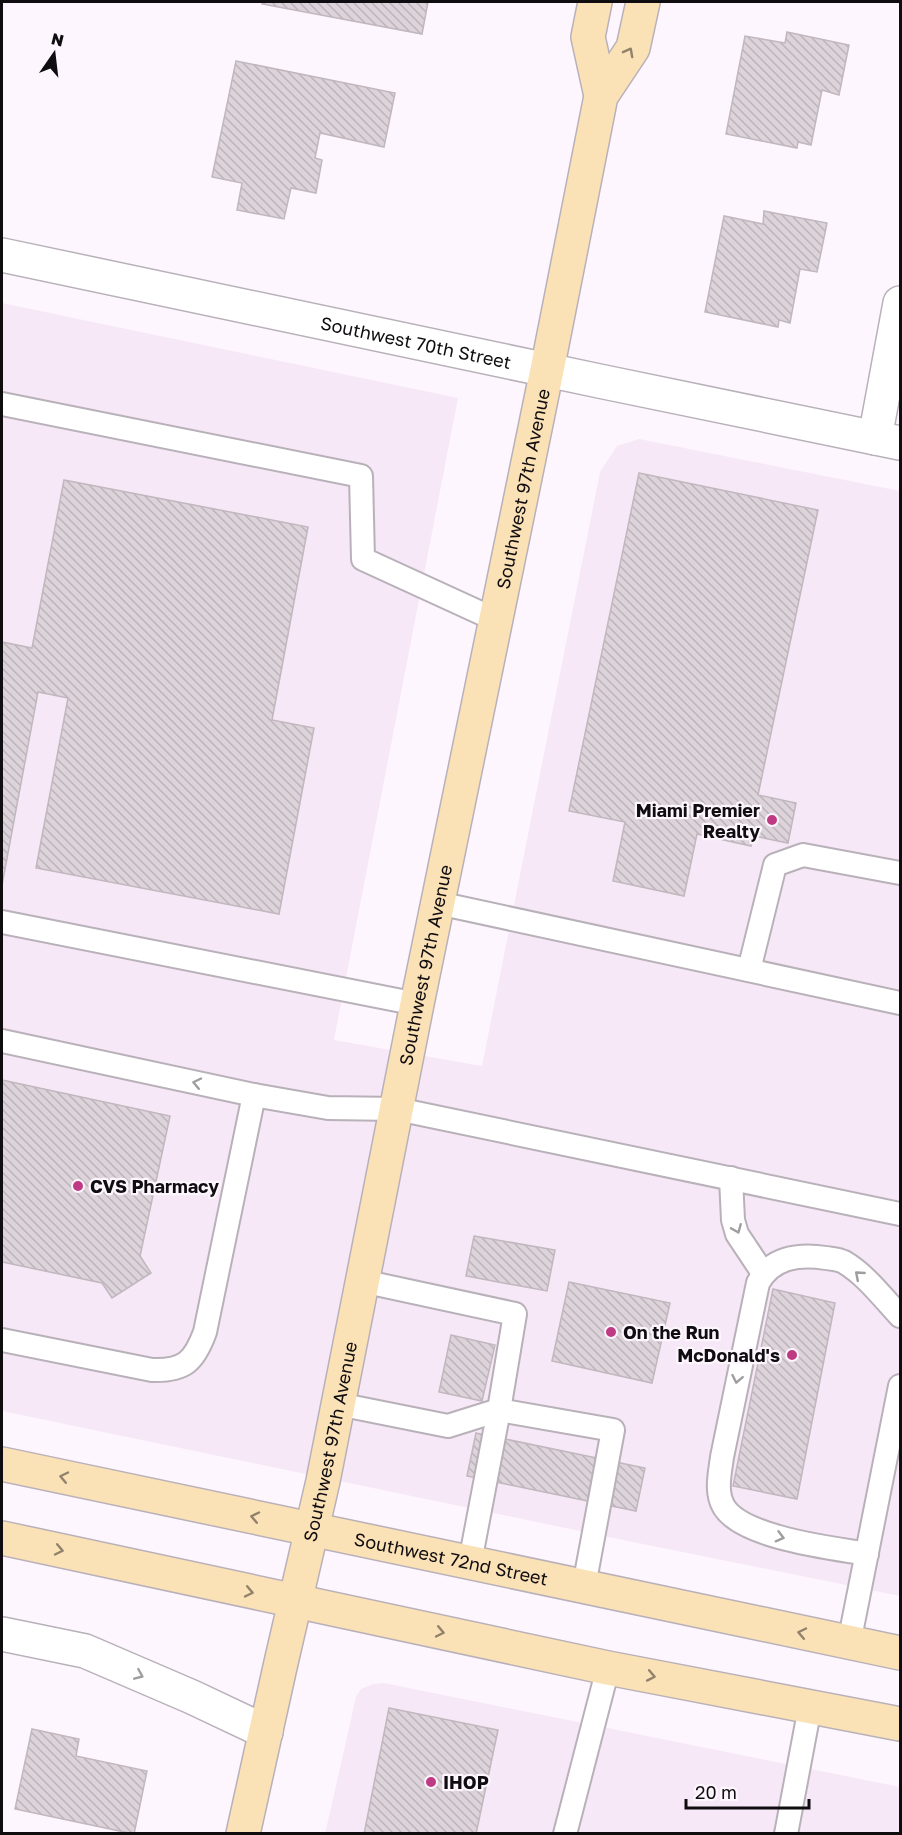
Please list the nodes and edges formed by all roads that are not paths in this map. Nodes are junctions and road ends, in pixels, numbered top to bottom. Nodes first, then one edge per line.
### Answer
1 (595, 2) edge
2 (642, 2) edge
3 (601, 96) junction
4 (2, 255) edge
5 (900, 303) edge
6 (547, 370) junction
7 (2, 404) edge
8 (888, 441) edge
9 (496, 620) junction
10 (900, 873) edge
11 (438, 903) junction
12 (2, 922) edge
13 (750, 970) junction
14 (900, 1003) edge
15 (417, 1004) junction
16 (2, 1041) edge
17 (254, 1095) junction
18 (397, 1109) junction
19 (731, 1178) junction
20 (900, 1214) edge
21 (763, 1273) junction
22 (362, 1281) junction
23 (900, 1316) edge
24 (2, 1340) edge
25 (900, 1386) edge
26 (338, 1404) junction
27 (499, 1410) junction
28 (2, 1464) edge
29 (312, 1529) junction
30 (2, 1538) edge
31 (867, 1554) junction
32 (470, 1562) junction
33 (584, 1587) junction
34 (295, 1602) junction
35 (2, 1634) edge
36 (849, 1643) junction
37 (900, 1653) edge
38 (608, 1668) junction
39 (810, 1707) junction
40 (900, 1724) edge
41 (266, 1732) junction
42 (243, 1833) edge
43 (565, 1833) edge
44 (786, 1833) edge

1 - 3 street, Southwest 97th Avenue
3 -> 2 street, Southwest 97th Avenue
3 - 6 street, Southwest 97th Avenue
4 - 6 street, Southwest 70th Street
5 - 8 street
6 - 8 street, Southwest 70th Street
6 - 9 street, Southwest 97th Avenue
7 - 9 lane
9 - 11 street, Southwest 97th Avenue
10 - 13 lane
11 - 13 lane
11 - 15 street, Southwest 97th Avenue
12 - 15 lane
13 - 14 lane
15 - 18 street, Southwest 97th Avenue
17 -> 16 lane
17 - 18 lane
17 - 24 lane
18 - 19 lane
18 - 22 street, Southwest 97th Avenue
19 - 20 lane
19 -> 21 lane
23 -> 21 lane
21 -> 31 lane
22 - 26 street, Southwest 97th Avenue
22 - 27 lane
25 - 31 lane
26 - 27 lane
26 - 29 street, Southwest 97th Avenue
27 - 32 lane
27 - 33 lane
29 -> 28 street, Southwest 72nd Street
29 - 32 street, Southwest 72nd Street
29 - 34 street, Southwest 97th Avenue
30 -> 34 street
31 - 36 lane
32 - 33 street, Southwest 72nd Street
36 -> 33 street, Southwest 72nd Street
34 -> 38 street
34 - 41 street, Southwest 97th Avenue
35 -> 41 street
36 - 37 street, Southwest 72nd Street
38 -> 39 street
38 - 43 lane
39 - 40 street
39 - 44 lane
41 - 42 street, Southwest 97th Avenue

